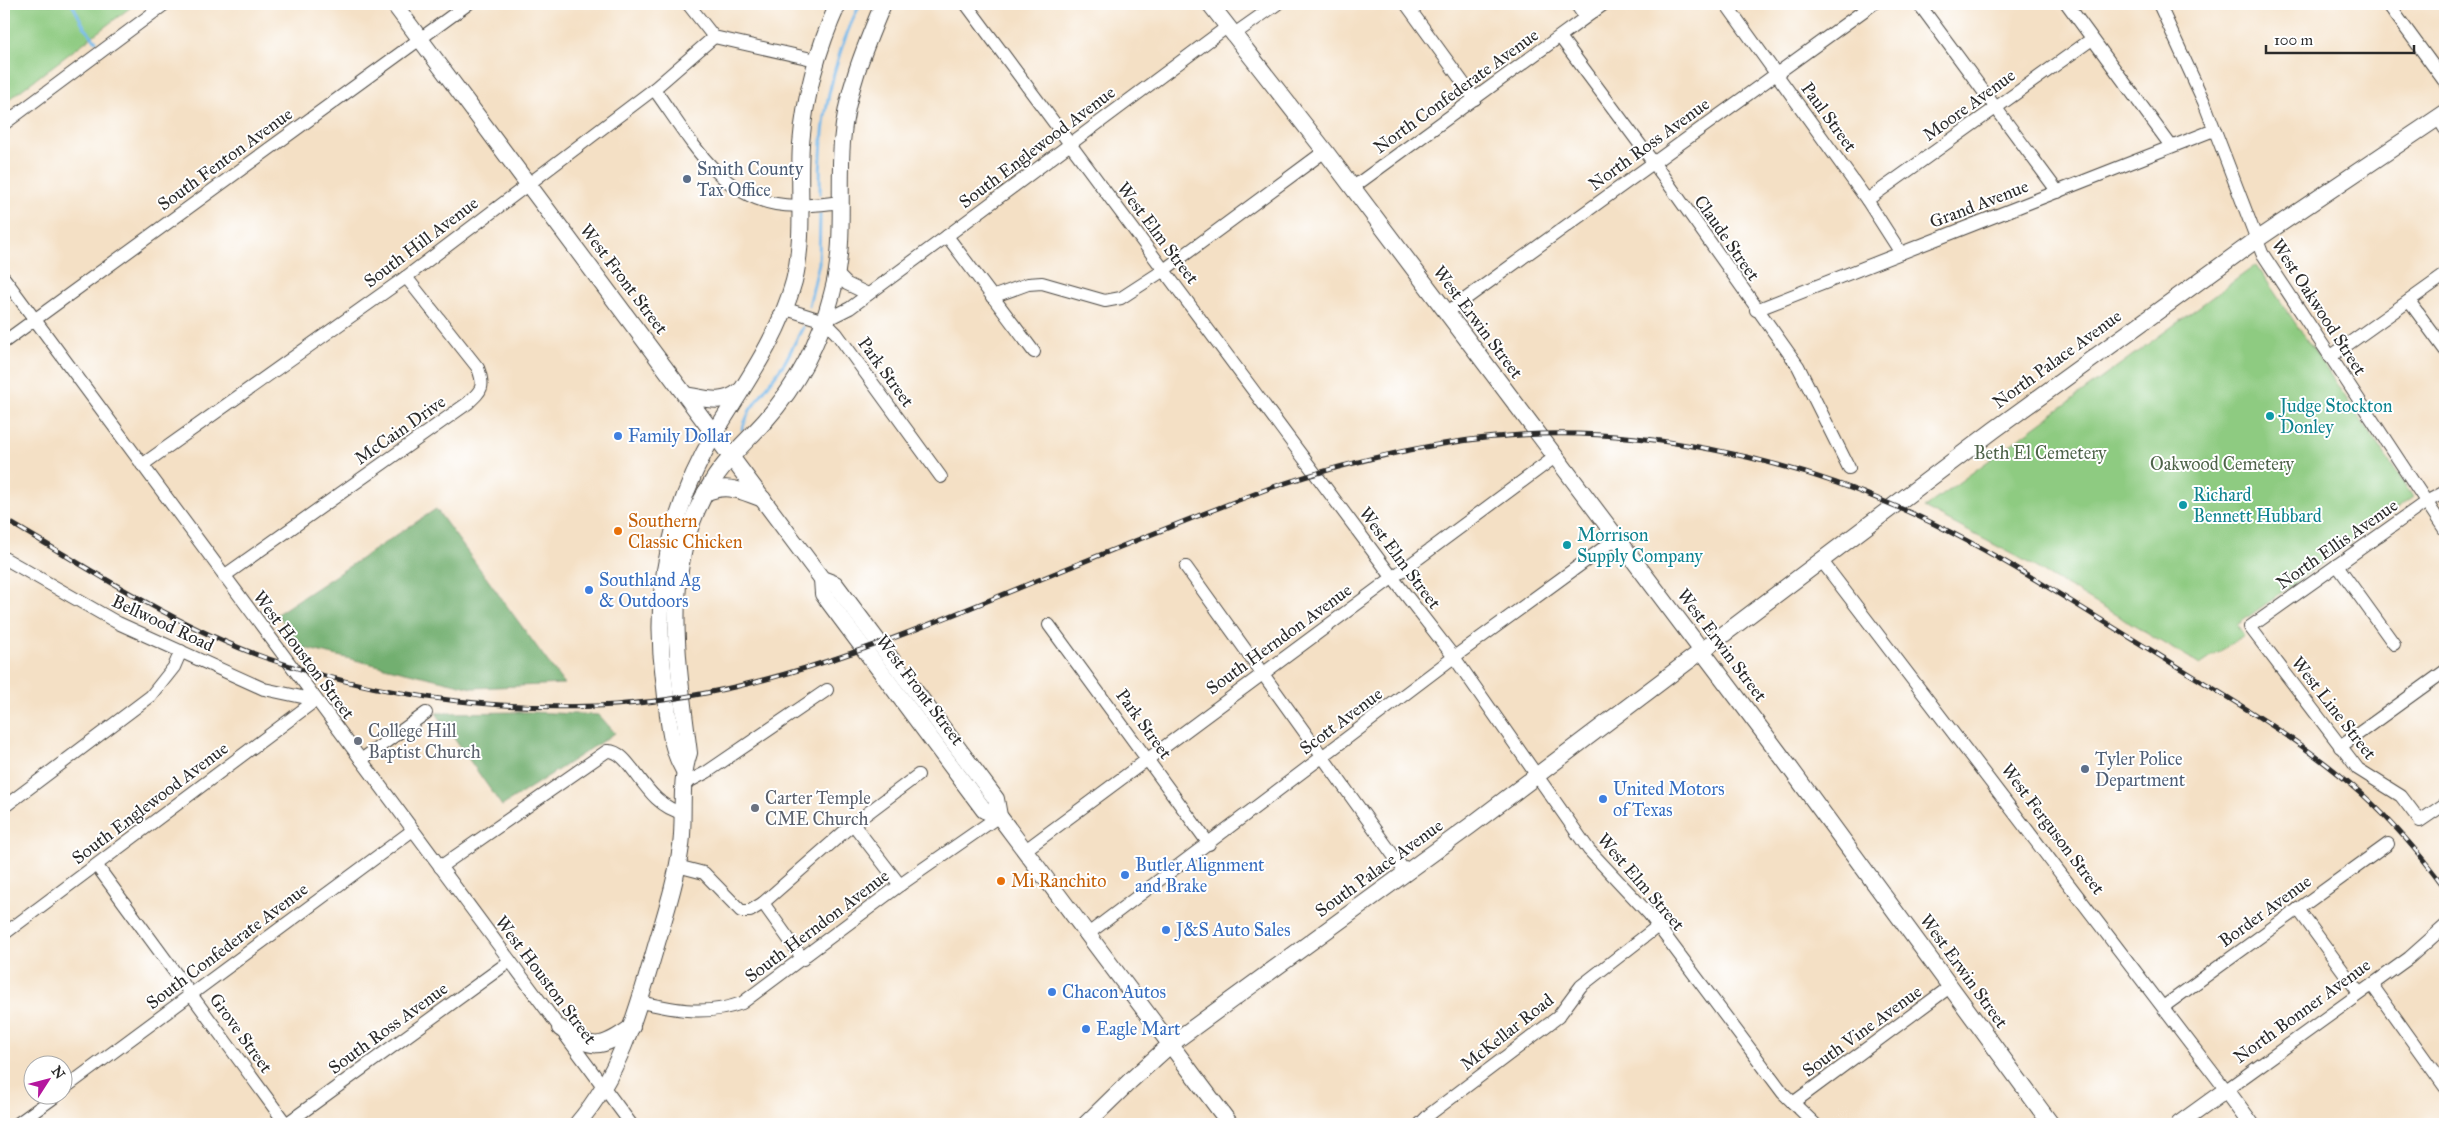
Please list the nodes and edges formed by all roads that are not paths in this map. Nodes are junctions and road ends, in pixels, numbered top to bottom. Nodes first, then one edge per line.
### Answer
1 (165, 4) edge
2 (394, 4) edge
3 (468, 4) edge
4 (688, 4) edge
5 (838, 4) edge
6 (882, 4) edge
7 (966, 4) edge
8 (1210, 4) edge
9 (1278, 4) edge
10 (1406, 4) edge
11 (1576, 4) edge
12 (1604, 4) edge
13 (1726, 4) edge
14 (1873, 4) edge
15 (1919, 4) edge
16 (2066, 4) edge
17 (2159, 4) edge
18 (2388, 4) edge
19 (1585, 17) junction
20 (1230, 31) junction
21 (714, 37) junction
22 (1560, 37) junction
23 (420, 39) junction
24 (2092, 39) junction
25 (816, 60) junction
26 (1776, 72) junction
27 (2445, 82) edge
28 (654, 89) junction
29 (1475, 99) junction
30 (1995, 108) junction
31 (2443, 120) edge
32 (4, 124) edge
33 (2214, 130) junction
34 (1070, 144) junction
35 (2171, 146) junction
36 (1325, 151) junction
37 (1654, 162) junction
38 (528, 183) junction
39 (1352, 188) junction
40 (2058, 192) junction
41 (1868, 200) junction
42 (842, 202) junction
43 (801, 205) junction
44 (947, 236) junction
45 (2256, 240) junction
46 (1901, 253) junction
47 (1164, 270) junction
48 (836, 274) junction
49 (406, 276) junction
50 (2445, 276) edge
51 (4, 278) edge
52 (868, 294) junction
53 (992, 297) junction
54 (2409, 301) junction
55 (786, 309) junction
56 (1756, 310) junction
57 (1446, 313) junction
58 (34, 320) junction
59 (824, 321) junction
60 (4, 342) edge
61 (2445, 350) edge
62 (1034, 352) dead end
63 (2330, 358) junction
64 (742, 389) junction
65 (686, 395) junction
66 (715, 433) junction
67 (732, 456) junction
68 (1555, 457) junction
69 (142, 466) junction
70 (1850, 468) dead end
71 (941, 476) dead end
72 (2445, 492) edge
73 (705, 494) junction
74 (763, 499) junction
75 (2426, 502) junction
76 (2445, 530) edge
77 (1617, 538) junction
78 (4, 558) edge
79 (1821, 560) junction
80 (2337, 565) junction
81 (1186, 567) dead end
82 (224, 576) junction
83 (1392, 577) junction
84 (1049, 625) dead end
85 (2250, 627) joint
86 (2394, 644) dead end
87 (181, 651) junction
88 (1701, 651) junction
89 (1454, 658) junction
90 (2445, 671) edge
91 (1261, 673) junction
92 (827, 690) dead end
93 (316, 700) junction
94 (426, 713) dead end
95 (2340, 747) junction
96 (1322, 757) junction
97 (1148, 758) junction
98 (361, 760) junction
99 (918, 775) dead end
100 (684, 776) junction
101 (1535, 776) junction
102 (2445, 804) edge
103 (4, 807) edge
104 (683, 814) junction
105 (999, 816) junction
106 (853, 824) junction
107 (413, 830) junction
108 (1209, 844) junction
109 (2388, 844) dead end
110 (1024, 850) junction
111 (97, 866) junction
112 (677, 866) junction
113 (440, 867) junction
114 (1406, 873) junction
115 (900, 885) junction
116 (763, 902) junction
117 (2298, 909) junction
118 (1658, 926) junction
119 (2445, 926) edge
120 (4, 934) edge
121 (1088, 934) junction
122 (803, 958) junction
123 (510, 961) junction
124 (2372, 985) junction
125 (1951, 986) junction
126 (2359, 993) junction
127 (192, 994) junction
128 (640, 1002) junction
129 (2163, 1007) junction
130 (632, 1027) junction
131 (560, 1028) junction
132 (1171, 1044) junction
133 (72, 1083) edge
134 (2445, 1087) edge
135 (604, 1088) junction
136 (2226, 1090) junction
137 (1793, 1103) junction
138 (42, 1106) edge
139 (17, 1124) edge
140 (286, 1124) edge
141 (577, 1124) edge
142 (631, 1124) edge
143 (1086, 1124) edge
144 (1230, 1124) edge
145 (1420, 1124) edge
146 (1815, 1124) edge
147 (2051, 1124) edge
148 (2179, 1124) edge
149 (2250, 1124) edge

1 - 32 street
2 - 23 main road, West Front Street
3 - 23 street, South Fenton Avenue
4 - 21 street
5 - 25 main road
6 - 42 main road
7 - 34 street, West Elm Street
8 - 20 main road, West Erwin Street
9 - 20 street, South Englewood Avenue
10 - 29 street
11 - 19 street
12 - 19 street, North Confederate Avenue
13 - 26 street, Paul Street
14 - 26 street, North Ross Avenue
15 - 30 street
16 - 24 street
17 - 33 street, West Oakwood Street
18 - 27 street
19 - 22 street, North Confederate Avenue
20 - 34 street, South Englewood Avenue
20 - 36 main road, West Erwin Street
21 - 25 street
21 - 28 street, South Hill Avenue
22 - 29 street, North Confederate Avenue
22 - 37 street, Claude Street
23 - 38 main road, West Front Street
23 - 58 street, South Fenton Avenue
24 - 30 street, Moore Avenue
24 - 35 street
25 - 43 main road
26 - 37 street, North Ross Avenue
26 - 41 street, Paul Street
28 - 38 street, South Hill Avenue
28 - 43 street
29 - 39 street, North Confederate Avenue
30 - 40 street
30 - 41 street, Moore Avenue
31 - 45 main road, North Palace Avenue
33 - 35 street, Grand Avenue
33 - 45 street, West Oakwood Street
34 - 44 street, South Englewood Avenue
34 - 47 street, West Elm Street
35 - 40 street, Grand Avenue
36 - 39 main road, West Erwin Street
36 - 47 street
37 - 56 street, Claude Street
37 - 57 street, North Ross Avenue
38 - 49 street, South Hill Avenue
38 - 65 main road, West Front Street
39 - 57 main road, West Erwin Street
40 - 46 street, Grand Avenue
41 - 46 street, Paul Street
42 - 43 street
42 - 48 main road
43 - 55 main road
44 - 52 street, South Englewood Avenue
44 - 53 street
45 - 63 street, West Oakwood Street
45 - 79 main road, North Palace Avenue
46 - 56 street, Grand Avenue
47 - 53 street
47 - 83 street, West Elm Street
48 - 52 street
48 - 59 main road
49 - 69 street, South Hill Avenue
49 - 82 street, McCain Drive
50 - 54 street
51 - 58 street, West Houston Street
52 - 59 street, South Englewood Avenue
53 - 62 street
54 - 61 street
54 - 63 street
55 - 59 street, Park Street
55 - 64 main road
56 - 70 street, Claude Street
57 - 68 main road, West Erwin Street
58 - 60 street, South Fenton Avenue
58 - 69 street, West Houston Street
59 - 67 main road
59 - 71 street, Park Street
63 - 75 street, West Oakwood Street
64 - 65 main road
64 - 66 main road
65 - 66 main road, West Front Street
66 - 67 main road, West Front Street
66 - 100 main road
67 - 73 main road
67 - 74 main road, West Front Street
68 - 77 main road, West Erwin Street
68 - 83 street, South Herndon Avenue
69 - 82 street, West Houston Street
72 - 75 street, North Ellis Avenue
73 - 74 main road
73 - 100 main road
74 - 105 main road, West Front Street
75 - 76 street, West Oakwood Street
75 - 80 street, North Ellis Avenue
77 - 88 main road, West Erwin Street
77 - 89 street, Scott Avenue
78 - 87 street, Bellwood Road
79 - 88 main road, North Palace Avenue
79 - 129 street, West Ferguson Street
80 - 85 street, North Ellis Avenue
80 - 86 street
81 - 91 street
82 - 93 street, West Houston Street
83 - 89 street, West Elm Street
83 - 91 street, South Herndon Avenue
84 - 97 street, Park Street
85 - 95 street, West Line Street
87 - 93 street, Bellwood Road
87 - 103 street
88 - 101 main road, South Palace Avenue
88 - 125 main road, West Erwin Street
89 - 96 street, Scott Avenue
89 - 101 street, West Elm Street
90 - 95 street
91 - 96 street
91 - 97 street, South Herndon Avenue
92 - 100 street
93 - 98 street, West Houston Street
93 - 111 street, South Englewood Avenue
94 - 98 street
95 - 102 street, West Line Street
96 - 108 street, Scott Avenue
96 - 114 street
97 - 108 street, Park Street
97 - 110 street, South Herndon Avenue
98 - 107 street, West Houston Street
99 - 106 street
100 - 104 main road
101 - 114 main road, South Palace Avenue
101 - 118 street, West Elm Street
104 - 112 main road
104 - 113 street
105 - 110 main road, West Front Street
105 - 115 street, South Herndon Avenue
106 - 115 street
106 - 116 street
107 - 113 street, West Houston Street
107 - 127 street, South Confederate Avenue
108 - 121 street, Scott Avenue
109 - 117 street, Border Avenue
110 - 121 main road, West Front Street
111 - 120 street, South Englewood Avenue
111 - 127 street, Grove Street
112 - 116 street
112 - 128 main road
113 - 123 street, West Houston Street
114 - 132 main road, South Palace Avenue
115 - 122 street, South Herndon Avenue
116 - 122 street
117 - 126 street
117 - 129 street, Border Avenue
118 - 137 street, West Elm Street
118 - 145 street, McKellar Road
119 - 124 street, North Bonner Avenue
121 - 132 main road, West Front Street
122 - 128 street, South Herndon Avenue
123 - 131 street, West Houston Street
123 - 140 street, South Ross Avenue
124 - 126 street, North Bonner Avenue
124 - 134 street
125 - 137 street, South Vine Avenue
125 - 147 main road, West Erwin Street
126 - 136 street, North Bonner Avenue
127 - 133 street, South Confederate Avenue
127 - 140 street, Grove Street
128 - 130 main road
129 - 136 street, West Ferguson Street
130 - 131 main road
130 - 135 main road
131 - 135 street, West Houston Street
132 - 143 main road, South Palace Avenue
132 - 144 main road, West Front Street
135 - 141 main road
135 - 142 street, West Houston Street
136 - 148 main road, North Bonner Avenue
136 - 149 main road, West Ferguson Street
137 - 146 street, West Elm Street
138 - 139 street

